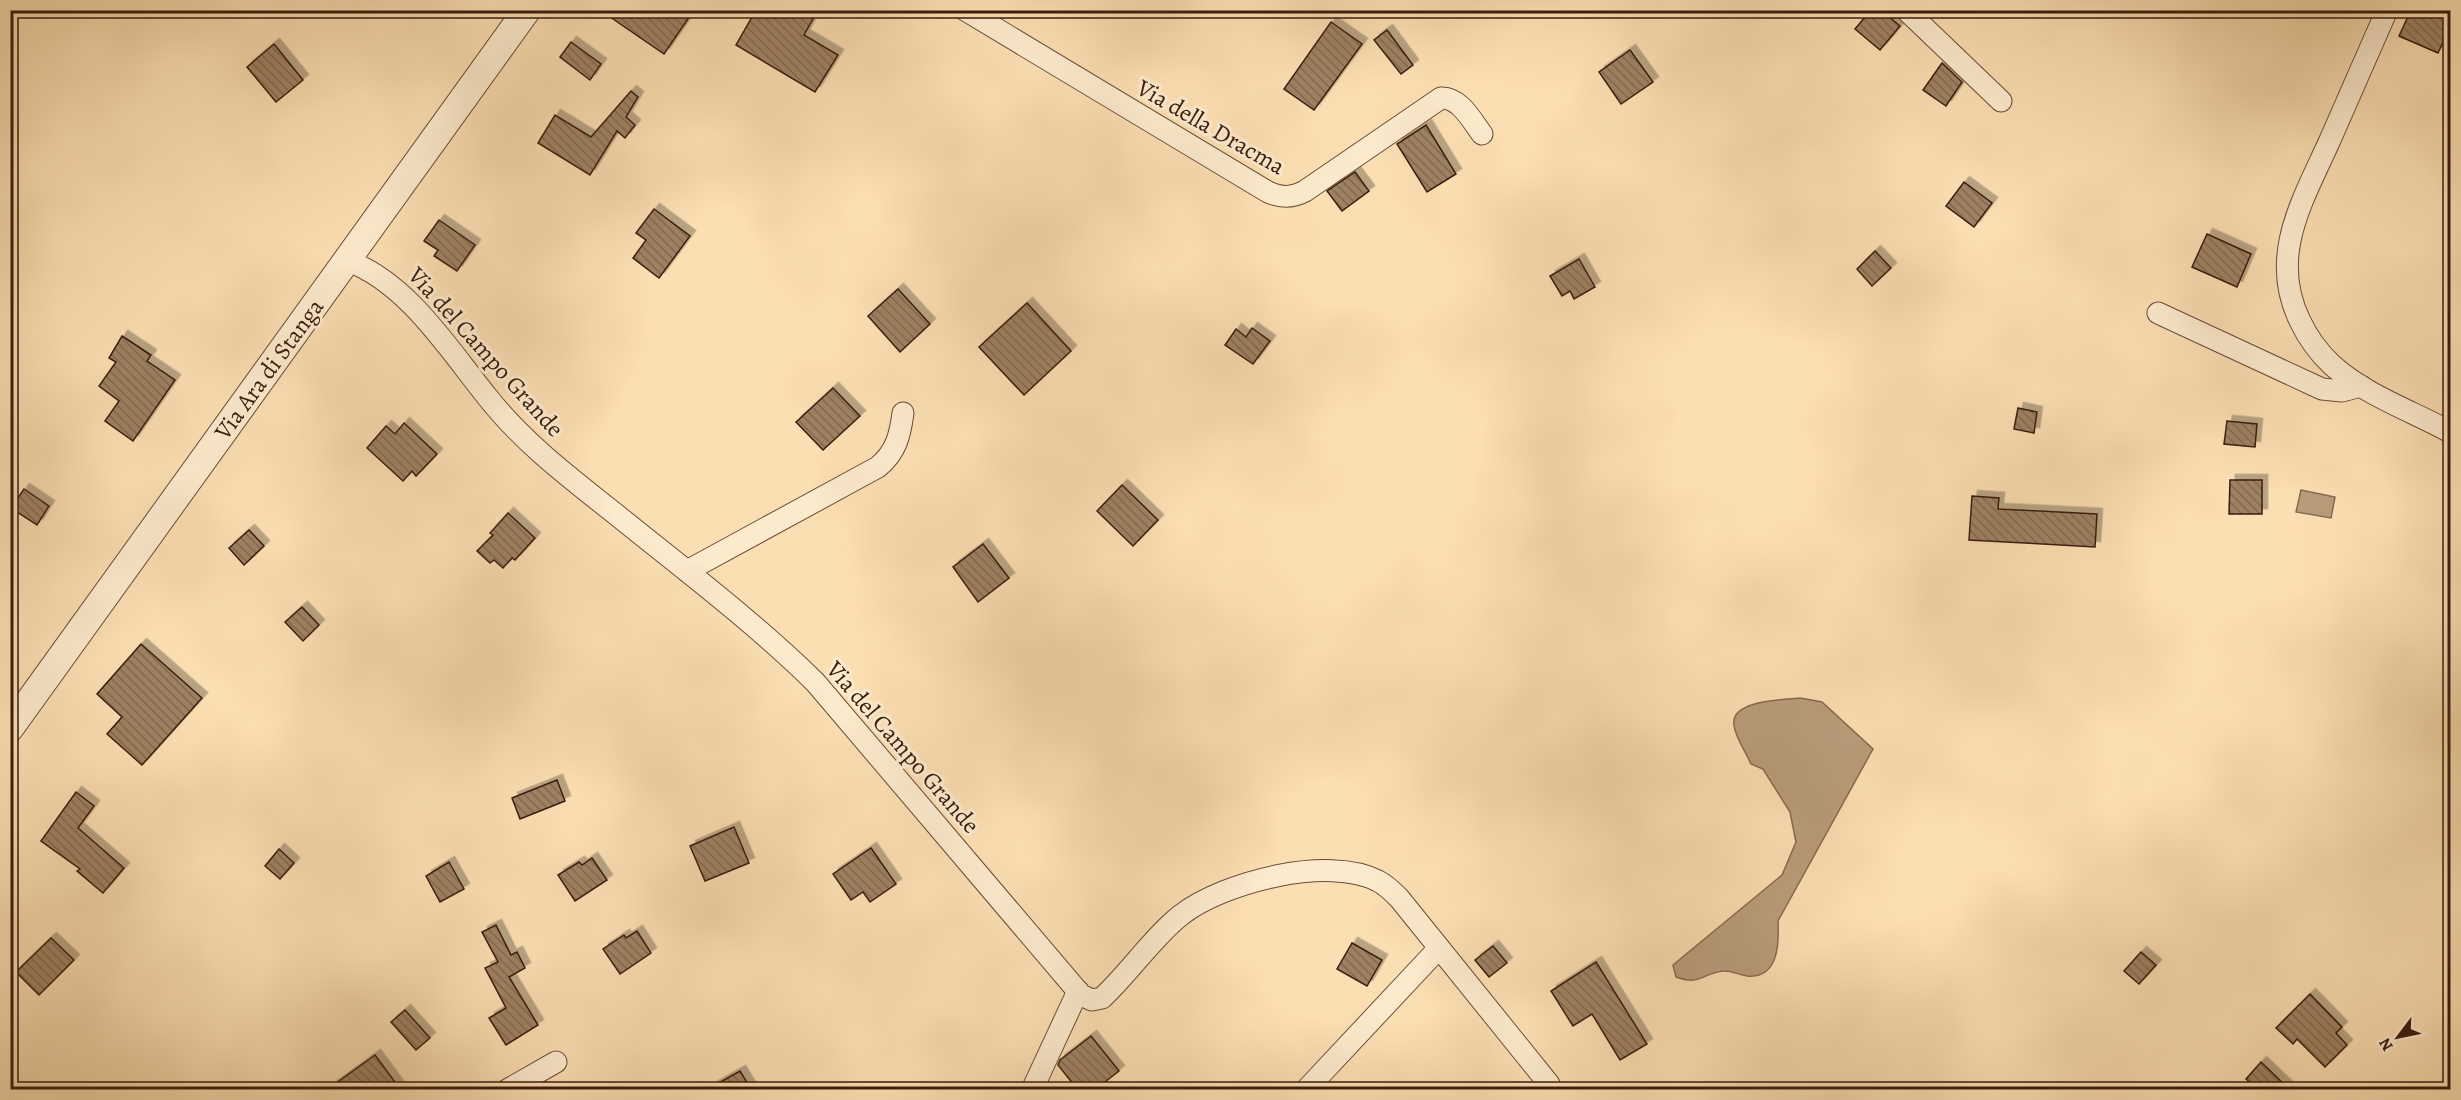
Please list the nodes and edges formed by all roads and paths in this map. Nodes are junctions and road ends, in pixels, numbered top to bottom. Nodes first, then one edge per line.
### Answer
1 (527, 10) edge
2 (965, 10) edge
3 (1906, 10) edge
4 (2387, 10) edge
5 (2001, 101) dead end
6 (1482, 134) dead end
7 (348, 261) junction
8 (2158, 314) dead end
9 (2361, 386) junction
10 (903, 413) dead end
11 (2451, 432) edge
12 (687, 571) junction
13 (10, 728) edge
14 (1439, 948) junction
15 (1078, 991) junction
16 (555, 1062) dead end
17 (1549, 1084) dead end
18 (507, 1089) edge
19 (1032, 1089) edge
20 (1306, 1089) edge

1 - 7 street, Via Ara di Stanga
2 - 6 street, Via della Dracma
3 - 5 street
4 - 9 street
7 - 12 street, Via del Campo Grande
7 - 13 street, Via Ara di Stanga
8 - 9 street
9 - 11 street
10 - 12 street
12 - 15 street, Via del Campo Grande
14 - 15 street
14 - 17 street
14 - 20 street
15 - 19 street
16 - 18 street

